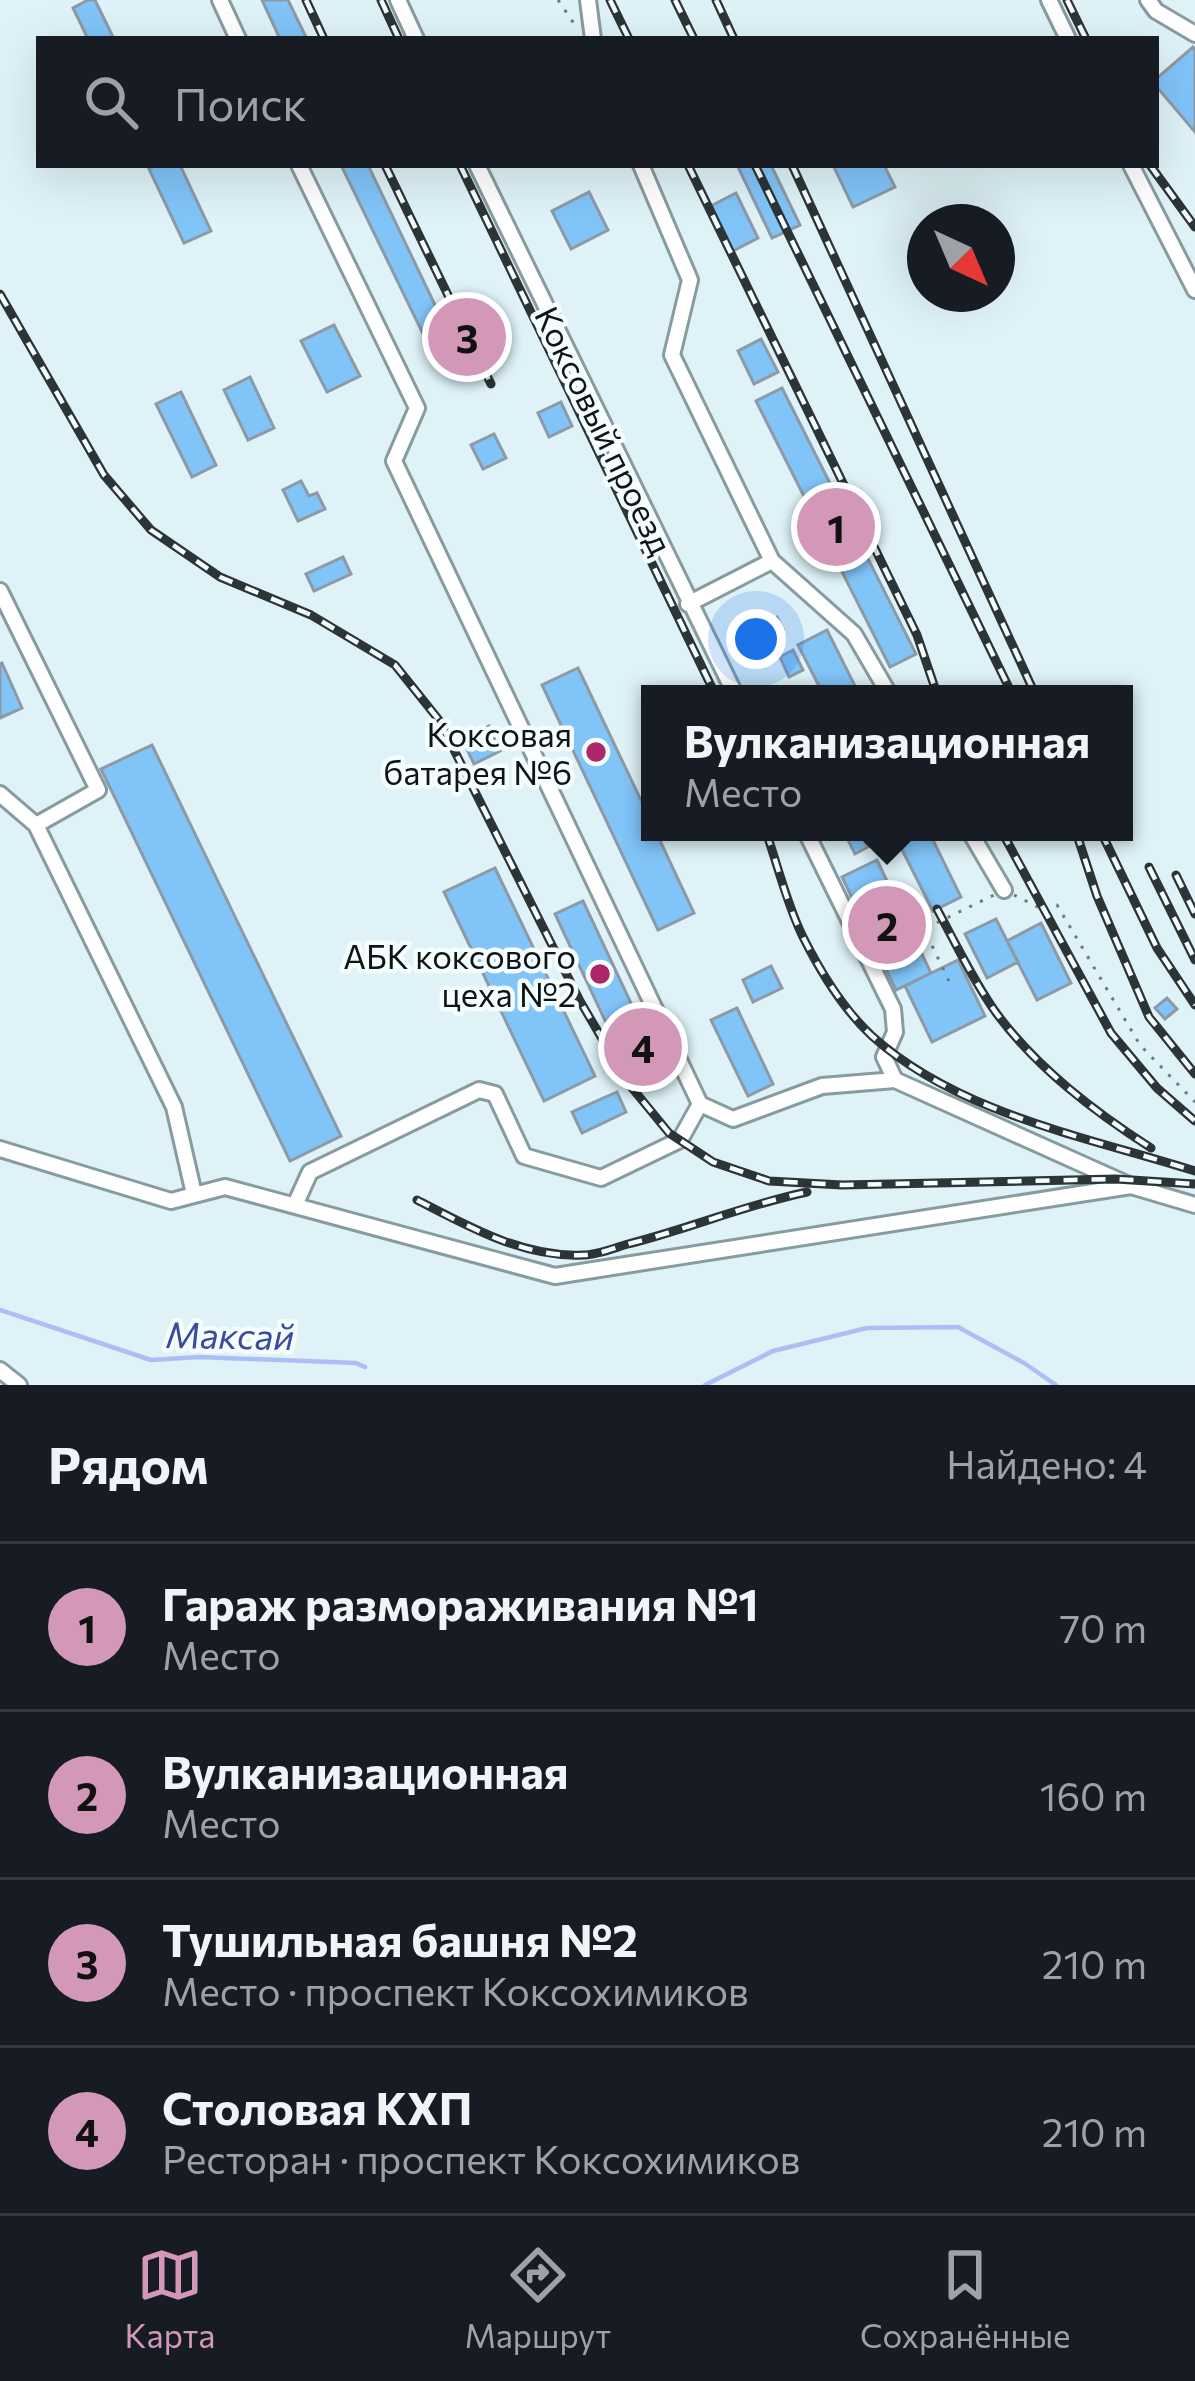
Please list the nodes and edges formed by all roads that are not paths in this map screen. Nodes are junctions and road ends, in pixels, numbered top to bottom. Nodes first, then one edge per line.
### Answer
1 (220, 0) edge
2 (398, 0) edge
3 (588, 0) edge
4 (1049, 0) edge
5 (1148, 0) edge
6 (1195, 34) edge
7 (237, 36) edge
8 (415, 36) edge
9 (589, 36) edge
10 (1067, 36) edge
11 (300, 168) edge
12 (478, 168) edge
13 (642, 168) edge
14 (1133, 168) edge
15 (1195, 290) edge
16 (772, 561) junction
17 (0, 591) edge
18 (688, 604) junction
19 (730, 685) edge
20 (884, 685) edge
21 (0, 794) edge
22 (36, 825) junction
23 (810, 841) edge
24 (975, 841) edge
25 (1004, 890) road end
26 (895, 1080) junction
27 (700, 1104) junction
28 (0, 1149) edge
29 (1131, 1186) junction
30 (194, 1194) junction
31 (295, 1205) junction
32 (1195, 1205) edge
33 (0, 1370) edge
34 (19, 1385) edge

1 - 7 street
2 - 8 street
3 - 9 street
4 - 10 street
5 - 6 street
11 - 27 street
12 - 18 street, Коксовый проезд
13 - 16 street
14 - 15 street
16 - 18 street
16 - 20 street
17 - 22 street
18 - 19 street, Коксовый проезд
21 - 22 street
22 - 30 street
23 - 26 street
24 - 25 street
26 - 27 street
26 - 29 street
27 - 31 street
28 - 30 street
29 - 31 street
29 - 32 street
30 - 31 street
33 - 34 street

